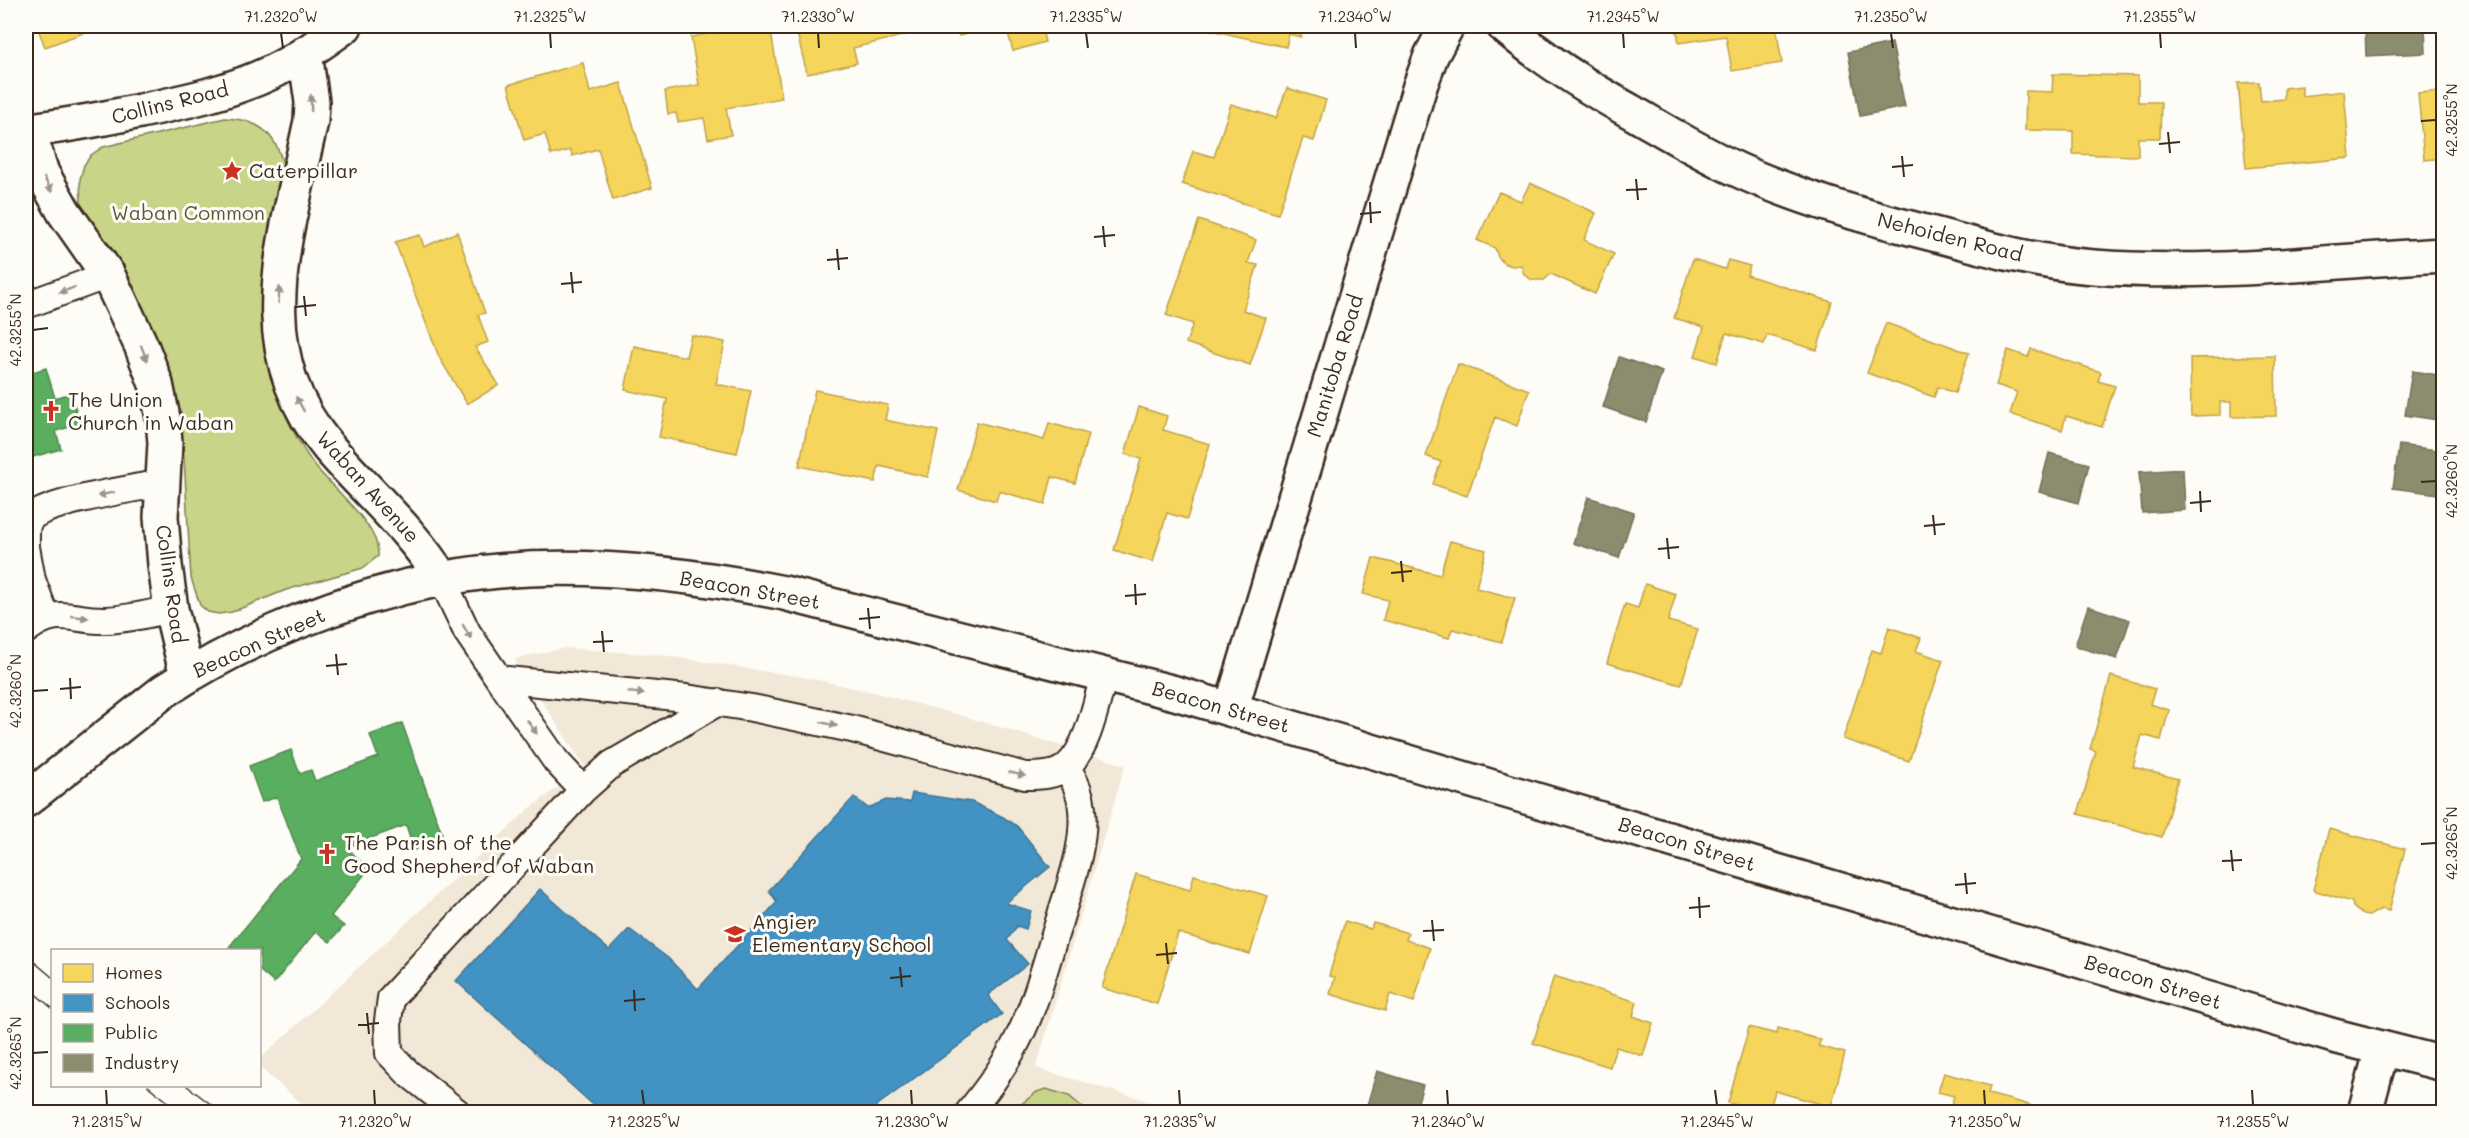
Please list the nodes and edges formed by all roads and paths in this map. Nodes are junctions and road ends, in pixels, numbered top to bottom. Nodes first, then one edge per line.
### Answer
1 (345, 26) edge
2 (1447, 26) edge
3 (1504, 26) edge
4 (305, 53) junction
5 (27, 130) edge
6 (2444, 255) edge
7 (108, 275) junction
8 (26, 305) edge
9 (163, 483) junction
10 (26, 545) edge
11 (442, 579) junction
12 (171, 609) junction
13 (36, 624) edge
14 (1104, 675) junction
15 (187, 676) junction
16 (499, 679) junction
17 (718, 702) junction
18 (1231, 709) junction
19 (1066, 767) junction
20 (583, 790) junction
21 (26, 800) edge
22 (2382, 1049) junction
23 (2444, 1064) edge
24 (457, 1113) edge
25 (969, 1113) edge
26 (2365, 1113) edge

1 - 4 street
2 - 18 street, Manitoba Road
3 - 6 street, Nehoiden Road
4 - 5 street, Collins Road
11 -> 4 street, Waban Avenue
5 -> 7 street, Collins Road
7 -> 8 lane
7 -> 9 street, Collins Road
9 -> 10 lane
9 - 12 street, Collins Road
10 - 13 lane
11 - 14 street, Beacon Street
11 - 15 street, Beacon Street
11 -> 16 lane
13 -> 12 lane
12 - 15 street, Collins Road
14 - 18 street, Beacon Street
14 - 19 lane
15 - 21 street, Beacon Street
16 -> 17 lane
16 -> 20 lane
17 -> 19 lane
17 - 20 lane
18 - 22 street, Beacon Street
19 - 25 lane
20 - 24 lane
22 - 23 street, Beacon Street
22 - 26 street

